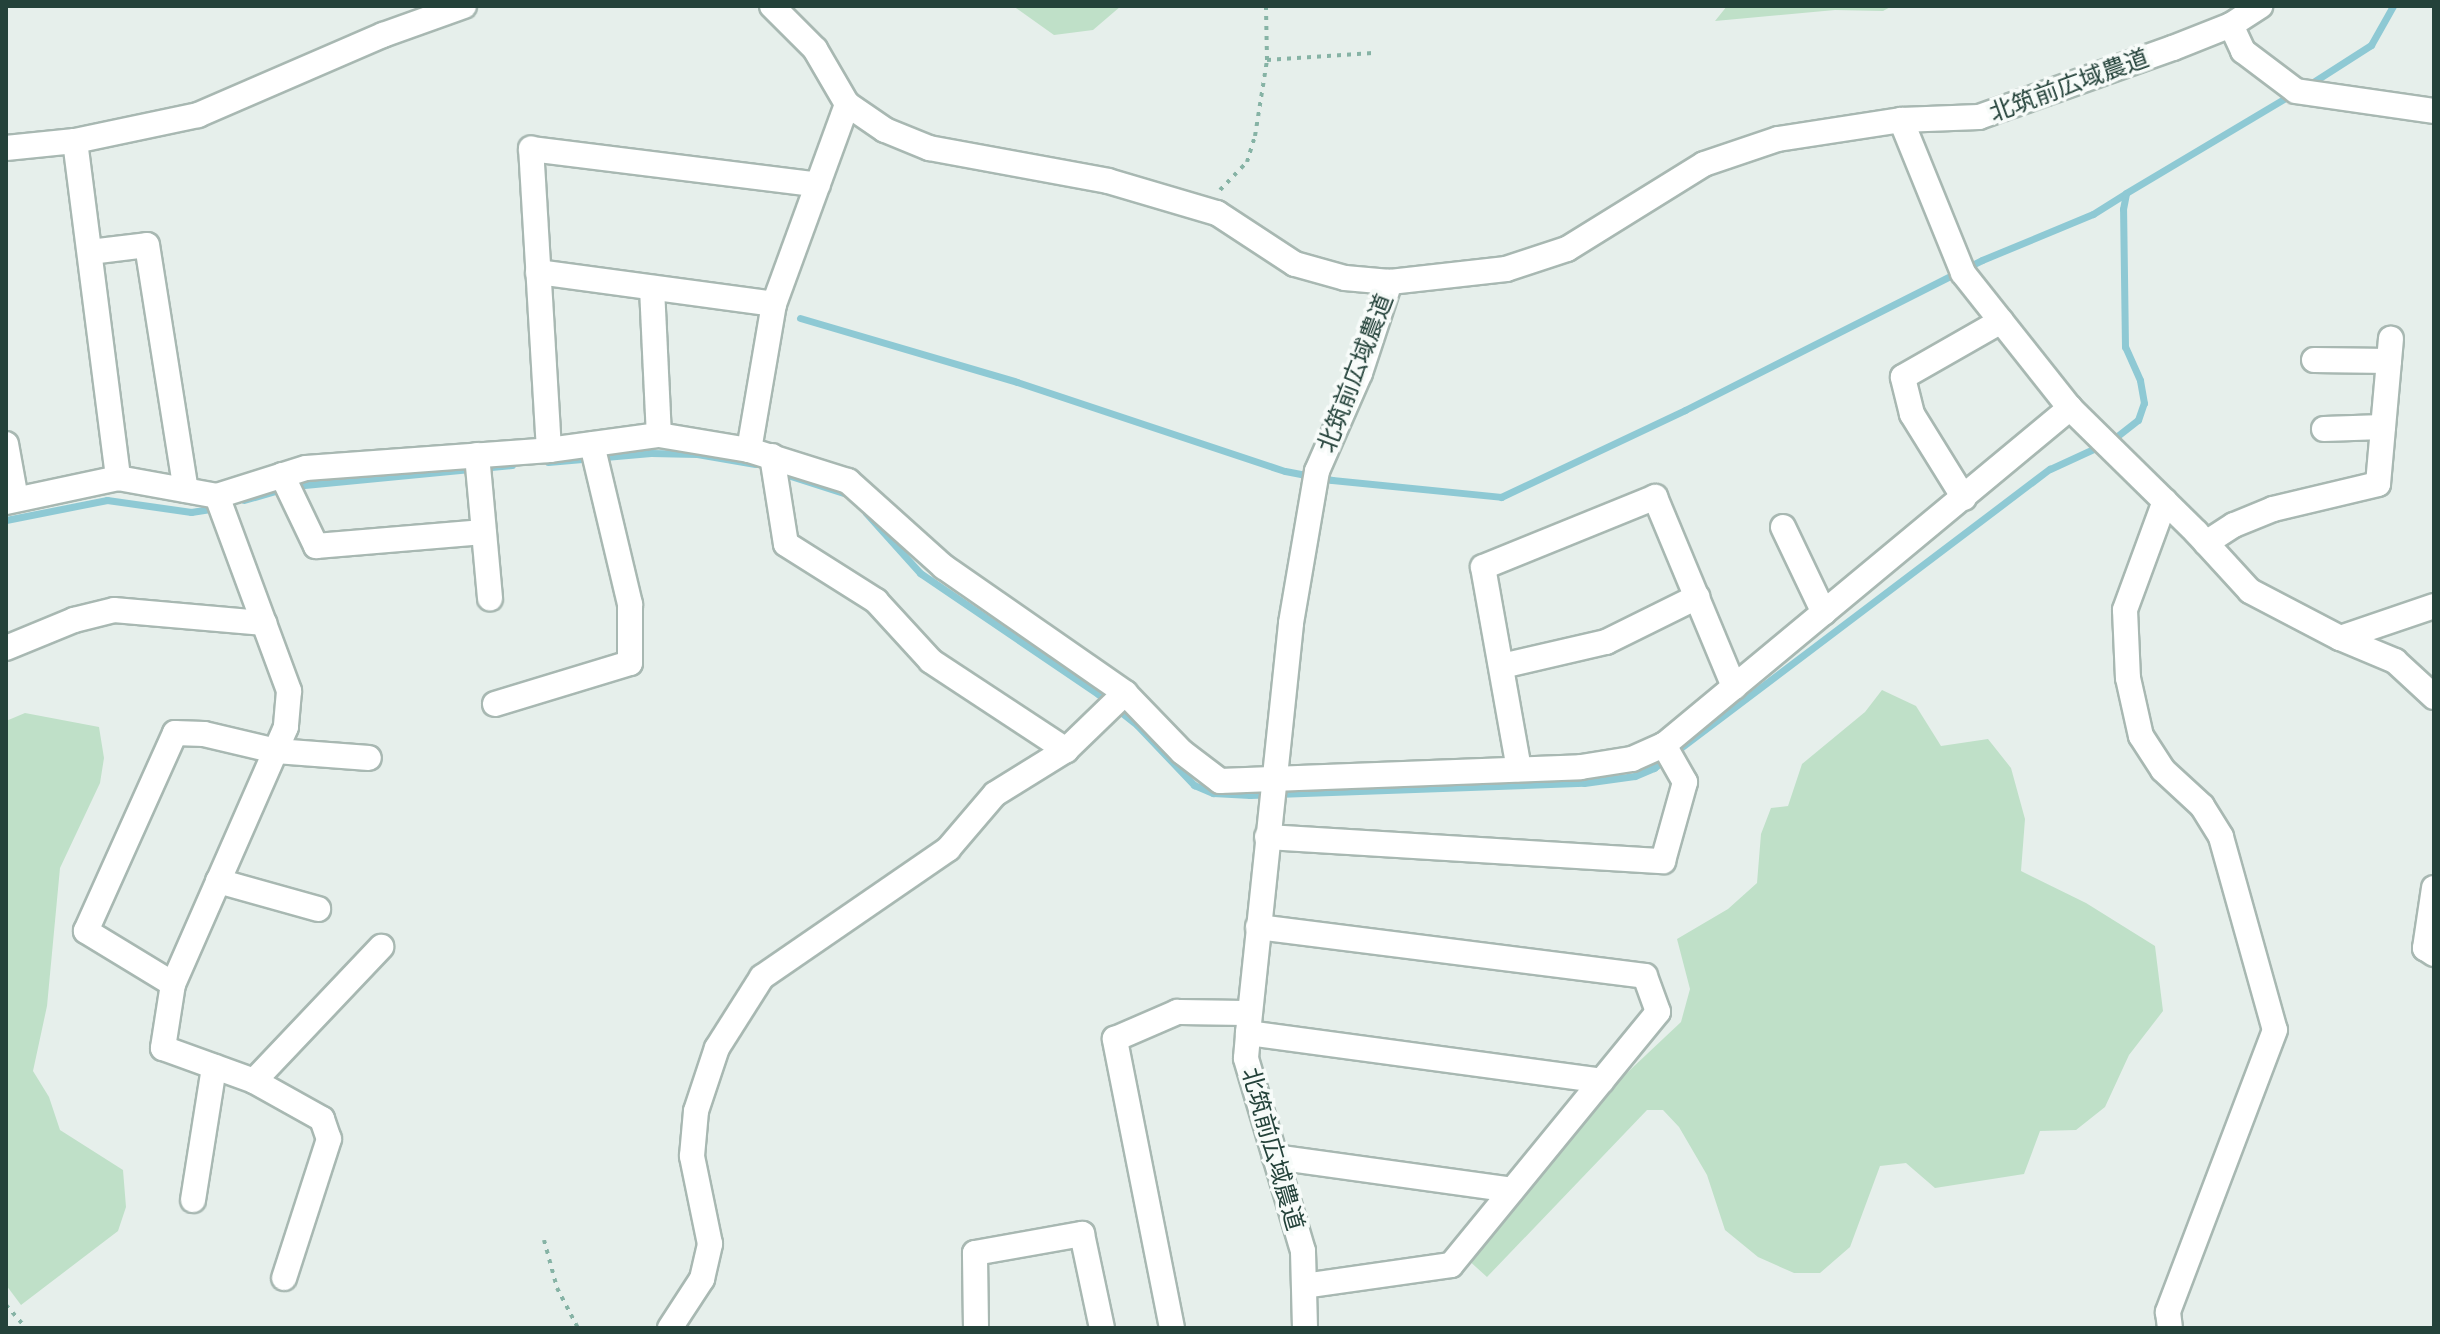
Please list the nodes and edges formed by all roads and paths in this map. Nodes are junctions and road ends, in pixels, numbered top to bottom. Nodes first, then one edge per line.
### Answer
1 (464, 6) edge
2 (772, 6) edge
3 (1266, 6) edge
4 (2260, 6) edge
5 (2231, 25) junction
6 (1373, 53) dead end
7 (1267, 60) junction
8 (847, 104) junction
9 (2434, 111) edge
10 (1901, 120) junction
11 (75, 141) junction
12 (6, 148) edge
13 (818, 185) junction
14 (1201, 208) junction
15 (90, 252) junction
16 (538, 272) junction
17 (1390, 282) junction
18 (652, 288) junction
19 (774, 304) junction
20 (2001, 321) junction
21 (2314, 360) dead end
22 (2070, 408) junction
23 (2383, 427) junction
24 (2324, 429) dead end
25 (659, 435) junction
26 (6, 444) edge
27 (592, 444) junction
28 (549, 450) junction
29 (761, 453) junction
30 (477, 455) junction
31 (282, 475) junction
32 (118, 478) junction
33 (186, 490) junction
34 (217, 496) junction
35 (1964, 498) junction
36 (11, 500) edge
37 (2165, 501) junction
38 (1783, 527) dead end
39 (483, 532) junction
40 (2206, 543) junction
41 (1697, 597) junction
42 (490, 598) dead end
43 (2434, 606) edge
44 (1824, 613) junction
45 (264, 623) junction
46 (2340, 638) junction
47 (6, 648) edge
48 (1502, 666) junction
49 (1734, 687) junction
50 (1125, 693) junction
51 (2434, 697) edge
52 (495, 704) dead end
53 (1664, 745) junction
54 (1066, 750) junction
55 (276, 751) junction
56 (369, 758) dead end
57 (1519, 769) junction
58 (1274, 780) junction
59 (1267, 837) junction
60 (218, 881) junction
61 (2434, 888) edge
62 (318, 909) dead end
63 (1258, 927) junction
64 (381, 947) dead end
65 (2434, 954) edge
66 (173, 984) junction
67 (1248, 1023) junction
68 (214, 1067) junction
69 (254, 1081) junction
70 (1602, 1081) junction
71 (1275, 1157) junction
72 (1512, 1190) junction
73 (193, 1200) dead end
74 (544, 1240) dead end
75 (284, 1278) dead end
76 (1304, 1286) junction
77 (6, 1305) edge
78 (26, 1328) edge
79 (578, 1328) edge
80 (670, 1328) edge
81 (976, 1328) edge
82 (1102, 1328) edge
83 (1172, 1328) edge
84 (1305, 1328) edge
85 (2170, 1328) edge

1 - 11 street
2 - 8 street
3 - 7 path
4 - 5 street, 北筑前広域農道
5 - 9 street
5 - 10 street, 北筑前広域農道
6 - 7 path
7 - 14 path
8 - 13 street
8 - 14 street
10 - 17 street, 北筑前広域農道
10 - 20 street
11 - 12 street
11 - 15 street
13 - 16 street
13 - 19 street
14 - 17 street
15 - 32 street
15 - 33 street
16 - 18 street
16 - 28 street
17 - 58 street, 北筑前広域農道
18 - 19 street
18 - 25 street
19 - 29 street
20 - 22 street
20 - 35 street
21 - 23 street
22 - 35 street
22 - 37 street
23 - 24 street
23 - 40 street
25 - 27 street
25 - 29 street
26 - 36 street
27 - 28 street
27 - 52 street
28 - 30 street
29 - 50 street
29 - 54 street
30 - 31 street
30 - 39 street
31 - 34 street
31 - 39 street
32 - 33 street
32 - 36 street
33 - 34 street
34 - 45 street
35 - 44 street
37 - 40 street
37 - 85 street
38 - 44 street
39 - 42 street
40 - 46 street
41 - 48 street
41 - 48 street
41 - 49 street
43 - 46 street
44 - 49 street
45 - 47 street
45 - 55 street
46 - 51 street
48 - 57 street
49 - 53 street
50 - 54 street
50 - 58 street
53 - 57 street
53 - 59 street
54 - 80 street
55 - 56 street
55 - 60 street
55 - 66 street
57 - 58 street
58 - 59 street, 北筑前広域農道
59 - 63 street, 北筑前広域農道
60 - 62 street
60 - 66 street
61 - 65 street
63 - 67 street, 北筑前広域農道
63 - 70 street
64 - 69 street
66 - 68 street
67 - 70 street
67 - 71 street, 北筑前広域農道
67 - 83 street
68 - 69 street
68 - 73 street
69 - 75 street
70 - 72 street
71 - 72 street
71 - 76 street, 北筑前広域農道
72 - 76 street
74 - 79 path
76 - 84 street, 北筑前広域農道
77 - 78 path
81 - 82 street

